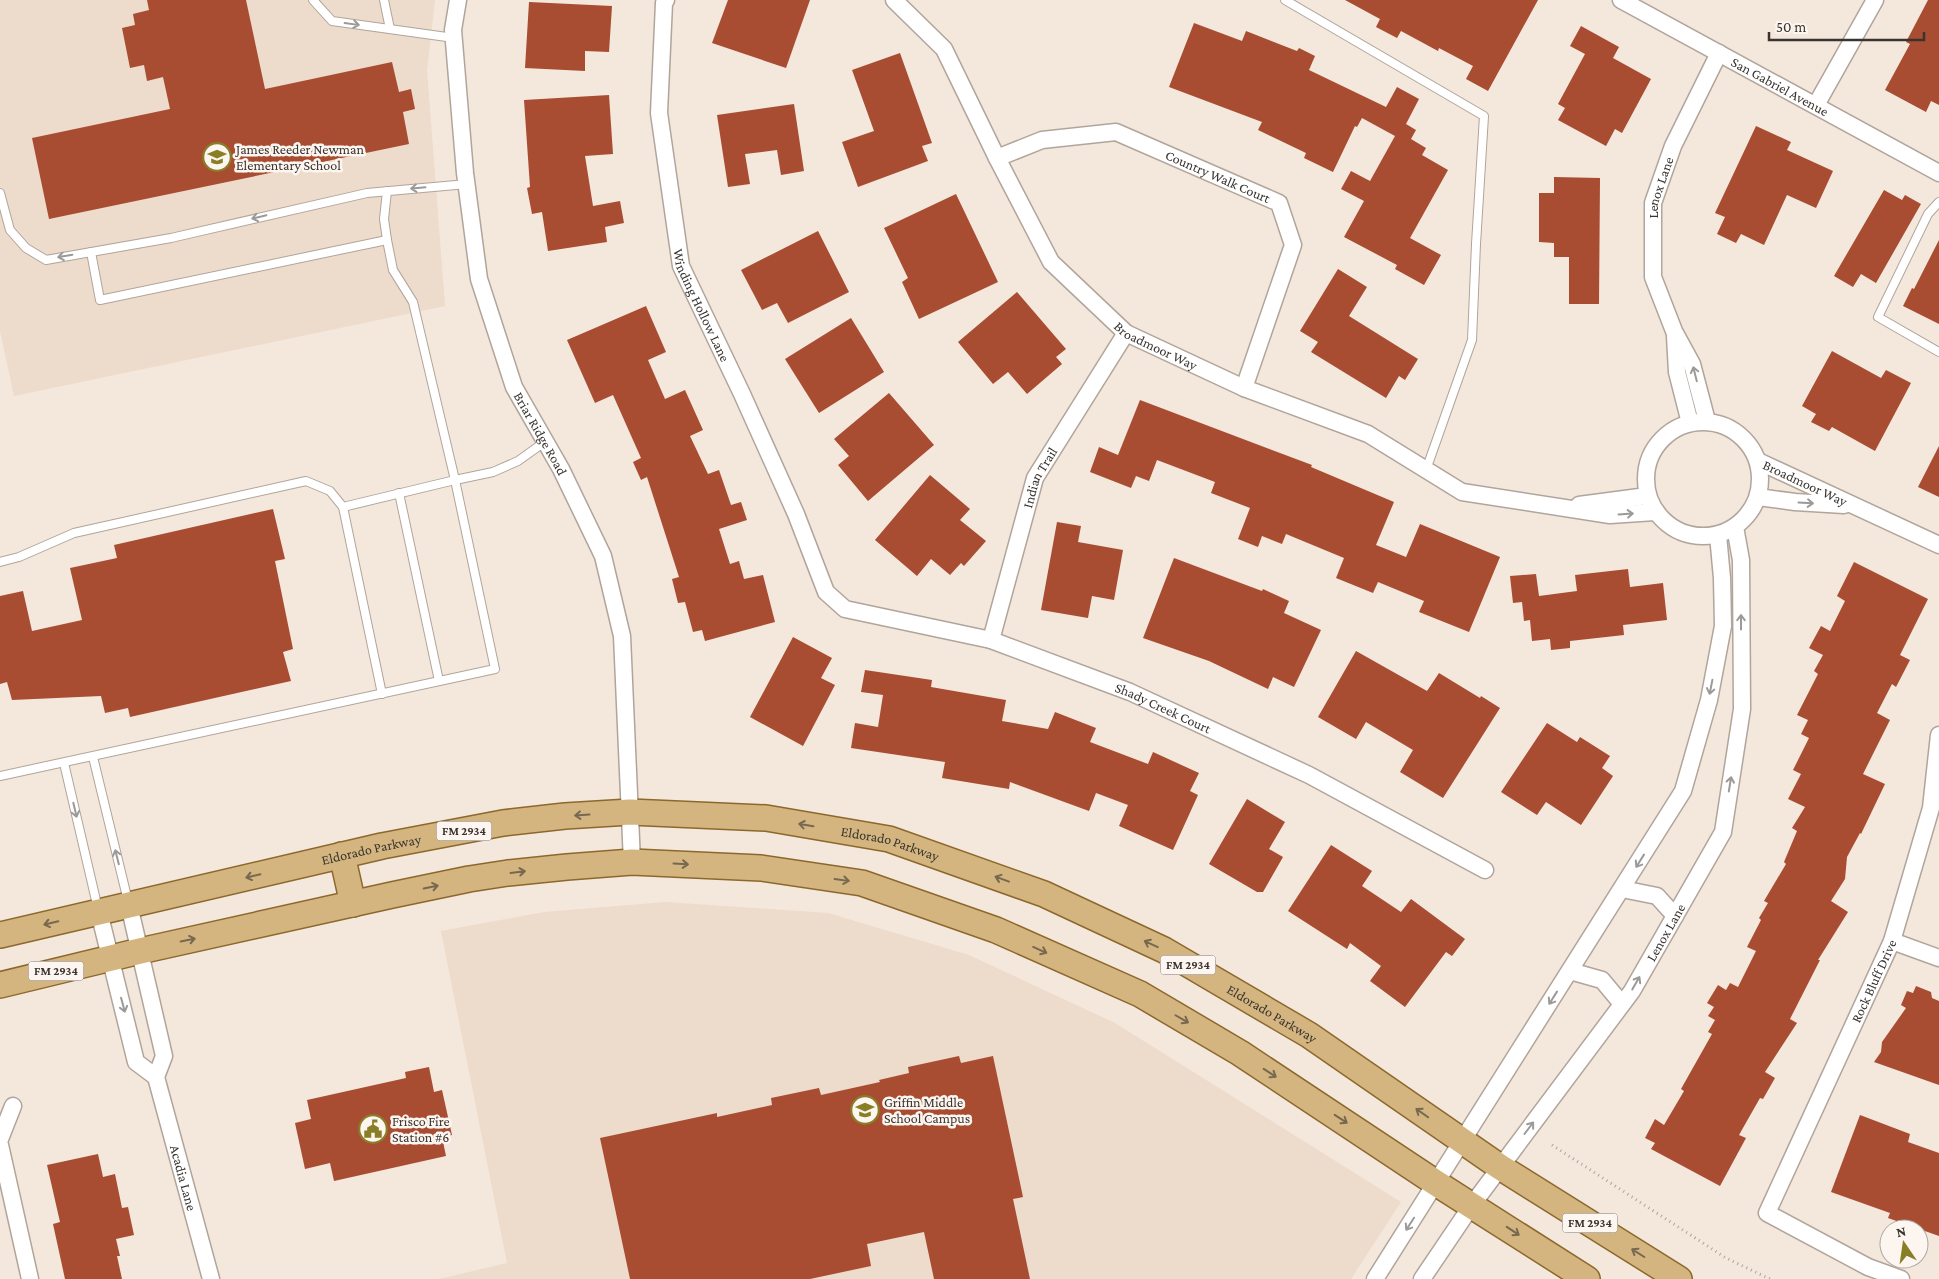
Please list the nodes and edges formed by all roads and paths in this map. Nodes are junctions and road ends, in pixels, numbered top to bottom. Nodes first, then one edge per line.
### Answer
1 (313, 0) edge
2 (384, 0) edge
3 (458, 0) edge
4 (666, 0) edge
5 (894, 0) edge
6 (1285, 0) edge
7 (1621, 0) edge
8 (1874, 0) edge
9 (390, 29) junction
10 (454, 38) junction
11 (1719, 53) junction
12 (1816, 104) junction
13 (997, 158) junction
14 (1939, 173) edge
15 (467, 184) junction
16 (387, 191) junction
17 (0, 194) edge
18 (1939, 202) edge
19 (386, 240) junction
20 (91, 252) junction
21 (1674, 331) junction
22 (1126, 333) junction
23 (1939, 352) edge
24 (1244, 388) junction
25 (1707, 421) junction
26 (1690, 423) junction
27 (546, 441) junction
28 (1758, 461) junction
29 (1426, 470) junction
30 (455, 480) junction
31 (399, 493) junction
32 (1648, 496) junction
33 (1758, 497) junction
34 (1854, 505) junction
35 (343, 507) junction
36 (1562, 508) junction
37 (1655, 512) junction
38 (1735, 527) junction
39 (1718, 535) junction
40 (1939, 545) edge
41 (0, 562) edge
42 (826, 592) joint
43 (991, 640) junction
44 (439, 681) junction
45 (382, 694) junction
46 (1939, 735) edge
47 (93, 757) junction
48 (64, 763) junction
49 (0, 776) edge
50 (630, 812) junction
51 (342, 855) junction
52 (632, 862) junction
53 (1485, 870) dead end
54 (1622, 889) junction
55 (129, 904) junction
56 (353, 904) junction
57 (99, 912) junction
58 (1675, 916) junction
59 (0, 935) edge
60 (1892, 941) junction
61 (140, 951) junction
62 (112, 958) junction
63 (1939, 958) edge
64 (1570, 971) junction
65 (0, 985) edge
66 (1622, 1004) junction
67 (156, 1077) junction
68 (13, 1106) dead end
69 (0, 1139) edge
70 (1462, 1141) junction
71 (0, 1145) edge
72 (1552, 1145) dead end
73 (1500, 1167) junction
74 (1436, 1182) junction
75 (1472, 1205) junction
76 (30, 1279) edge
77 (211, 1279) edge
78 (1375, 1279) edge
79 (1422, 1279) edge
80 (1587, 1279) edge
81 (1679, 1279) edge
82 (1770, 1279) edge
83 (1901, 1279) edge

1 -> 9 lane
2 - 9 lane
3 - 10 street, Briar Ridge Road
4 - 42 street, Winding Hollow Lane
5 - 13 street, Broadmoor Way
6 - 29 lane
7 - 11 street, San Gabriel Avenue
8 - 12 street
9 - 10 lane
10 - 15 street, Briar Ridge Road
11 - 12 street, San Gabriel Avenue
11 - 21 street, Lenox Lane
12 - 14 street, San Gabriel Avenue
13 - 22 street, Broadmoor Way
13 - 24 street, Country Walk Court
15 -> 16 lane
15 - 27 street, Briar Ridge Road
16 - 19 lane
16 -> 20 lane
20 -> 17 lane
18 - 23 lane
19 - 20 lane
19 - 30 lane
25 -> 21 street, Lenox Lane
21 - 26 street, Lenox Lane
22 - 24 street, Broadmoor Way
22 - 43 street, Indian Trail
24 - 29 street, Broadmoor Way
25 - 26 street
25 - 28 street
26 - 32 street
27 - 30 lane
27 - 50 street, Briar Ridge Road
28 - 33 street
28 - 34 street, Broadmoor Way
29 - 36 street, Broadmoor Way
30 - 31 lane
30 - 44 lane
31 - 35 lane
31 - 44 lane
32 - 36 street, Broadmoor Way
32 - 37 street
33 -> 34 street, Broadmoor Way
33 - 38 street
34 - 40 street, Broadmoor Way
35 - 41 lane
35 - 45 lane
36 -> 37 street, Broadmoor Way
37 - 39 street
38 - 39 street
58 -> 38 street, Lenox Lane
39 -> 54 street
42 - 43 street, Shady Creek Court
43 - 53 street, Shady Creek Court
44 - 45 lane
45 - 47 lane
46 - 60 street, Rock Bluff Drive
47 - 48 lane
55 -> 47 lane
48 - 49 lane
48 -> 57 lane
50 -> 51 main road, Eldorado Parkway / FM 2934
50 - 52 street, Briar Ridge Road
70 -> 50 main road, Eldorado Parkway / FM 2934
51 -> 55 main road, Eldorado Parkway / FM 2934
51 - 56 main road
56 -> 52 main road, FM 2934
52 -> 74 main road, FM 2934
54 - 58 street
54 - 64 street
55 - 57 main road, Eldorado Parkway / FM 2934
55 - 61 street
61 -> 56 main road, FM 2934
57 -> 59 main road, Eldorado Parkway / FM 2934
57 - 62 street
66 -> 58 street, Lenox Lane
60 - 63 street
60 - 83 street, Rock Bluff Drive
61 - 62 main road, FM 2934
61 - 67 street
62 - 65 main road, FM 2934
62 -> 67 street
64 - 66 street
64 -> 70 street
73 -> 66 street, Lenox Lane
67 - 77 street, Acadia Lane
68 - 69 street
70 - 73 main road, Eldorado Parkway / FM 2934
70 - 74 street
71 - 76 street
72 - 82 path
73 - 75 street, Lenox Lane
81 -> 73 main road, Eldorado Parkway / FM 2934
74 - 75 main road, FM 2934
74 -> 78 street
75 - 79 street, Lenox Lane
75 -> 80 main road, FM 2934

